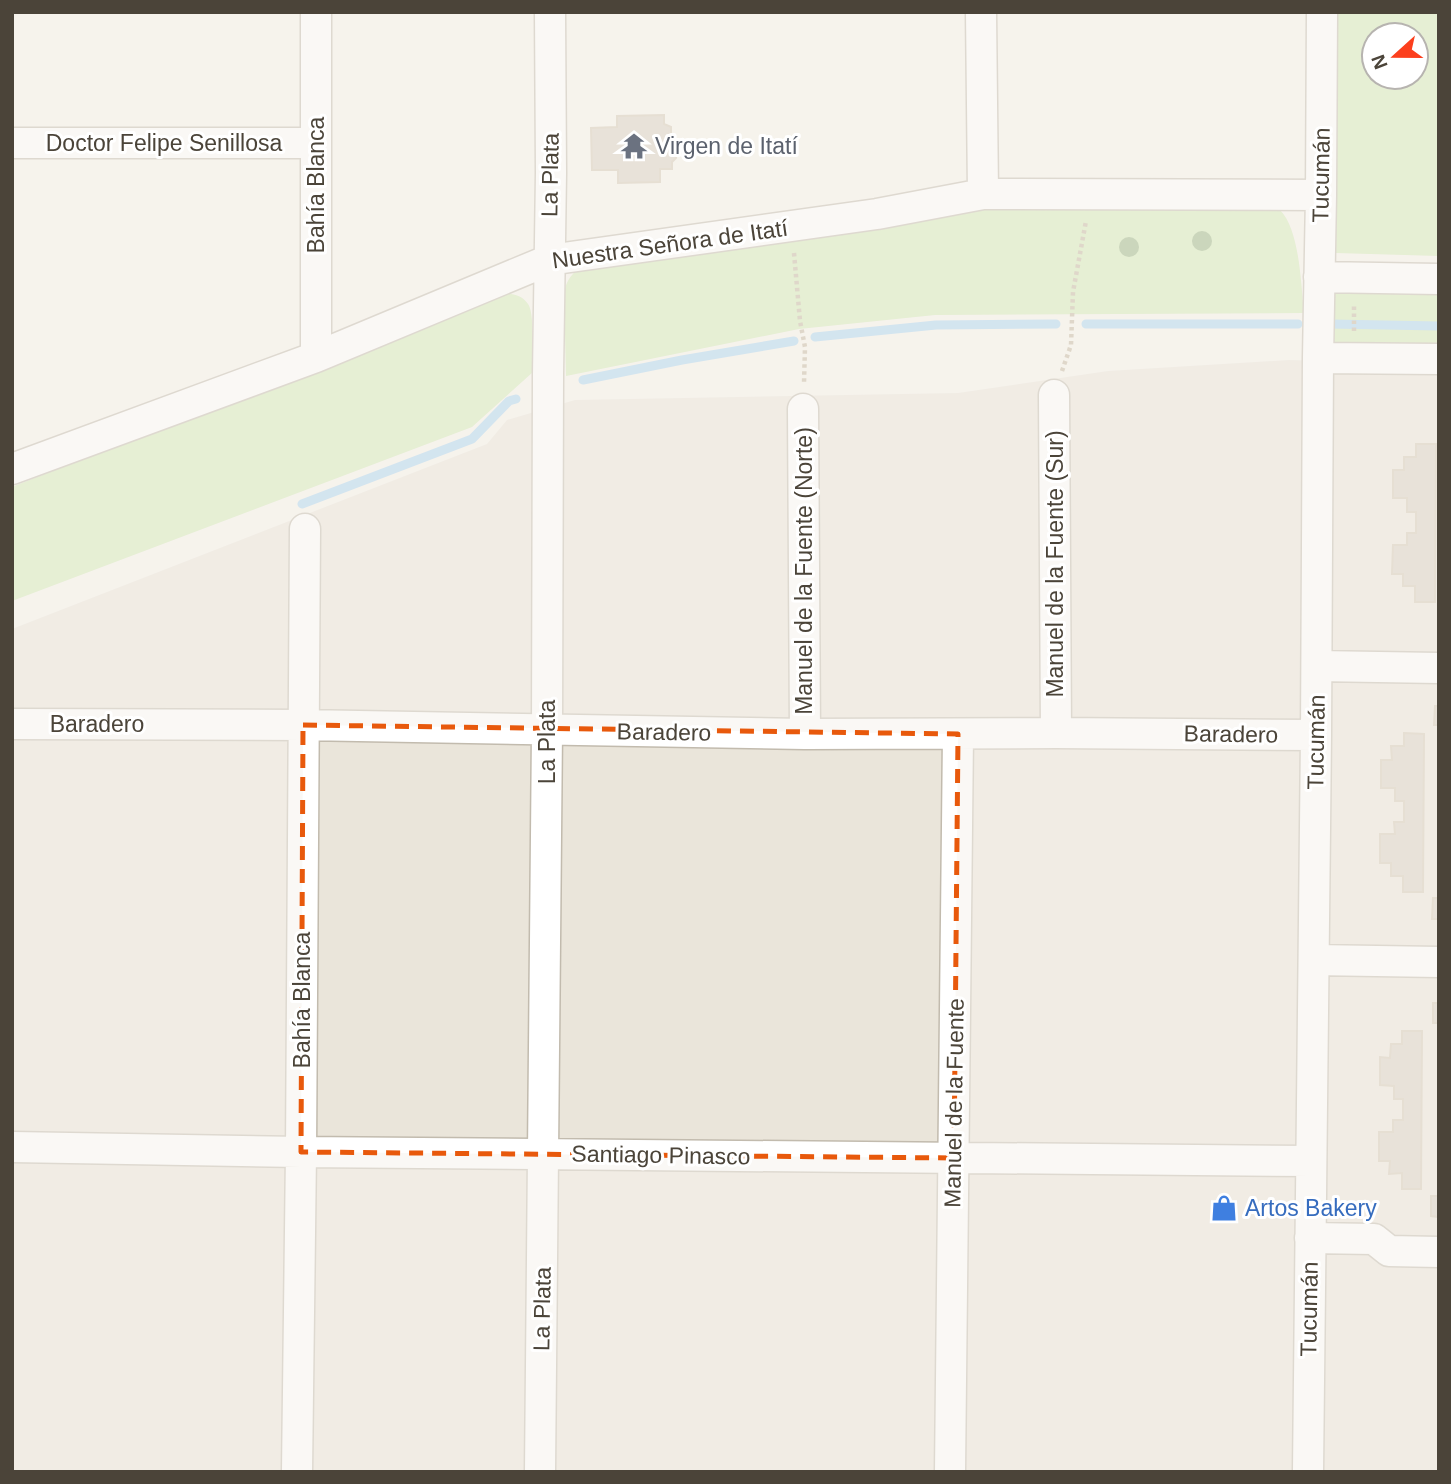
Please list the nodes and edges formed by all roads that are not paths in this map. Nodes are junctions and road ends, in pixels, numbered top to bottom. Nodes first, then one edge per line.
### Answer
1 (316, 12) edge
2 (551, 12) edge
3 (981, 12) edge
4 (1322, 12) edge
5 (12, 143) edge
6 (316, 143) junction
7 (983, 194) junction
8 (1321, 195) junction
9 (549, 260) junction
10 (1320, 277) junction
11 (1439, 279) edge
12 (316, 357) junction
13 (1318, 358) junction
14 (1439, 359) edge
15 (1054, 395) road end
16 (803, 409) road end
17 (12, 469) edge
18 (305, 529) dead end
19 (1317, 666) junction
20 (1439, 667) edge
21 (12, 724) edge
22 (303, 725) junction
23 (547, 730) junction
24 (1056, 733) junction
25 (805, 734) junction
26 (958, 734) junction
27 (1316, 735) junction
28 (1314, 960) junction
29 (1439, 962) edge
30 (12, 1147) edge
31 (301, 1152) junction
32 (544, 1154) junction
33 (954, 1158) junction
34 (1311, 1161) junction
35 (1310, 1238) junction
36 (1439, 1252) edge
37 (297, 1472) edge
38 (540, 1472) edge
39 (950, 1472) edge
40 (1308, 1472) edge

1 - 6 street, Bahía Blanca
2 - 9 street, La Plata
3 - 7 street
4 - 8 street, Tucumán
5 - 6 street, Doctor Felipe Senillosa
6 - 12 street, Bahía Blanca
7 - 8 street, Nuestra Señora de Itatí
7 - 9 street, Nuestra Señora de Itatí
8 - 10 street, Tucumán
9 - 12 street, Nuestra Señora de Itatí
9 - 23 street, La Plata
10 - 11 street
10 - 13 street, Tucumán
12 - 17 street, Nuestra Señora de Itatí
13 - 14 street
13 - 19 street, Tucumán
15 - 24 street, Manuel de la Fuente (Sur)
16 - 25 street, Manuel de la Fuente (Norte)
18 - 22 street, Bahía Blanca
19 - 20 street
19 - 27 street, Tucumán
21 - 22 street, Baradero
22 - 23 street, Baradero
22 - 31 street, Bahía Blanca
23 - 25 street, Baradero
23 - 32 street, La Plata
24 - 26 street, Baradero
24 - 27 street, Baradero
25 - 26 street, Baradero
26 - 33 street, Manuel de la Fuente
27 - 28 street, Tucumán
28 - 29 street
28 - 34 street, Tucumán
30 - 31 street, Santiago Pinasco
31 - 32 street, Santiago Pinasco
31 - 37 street, Bahía Blanca
32 - 33 street, Santiago Pinasco
32 - 38 street, La Plata
33 - 34 street, Santiago Pinasco
33 - 39 street, Manuel de la Fuente
34 - 35 street, Tucumán
35 - 36 street
35 - 40 street, Tucumán

